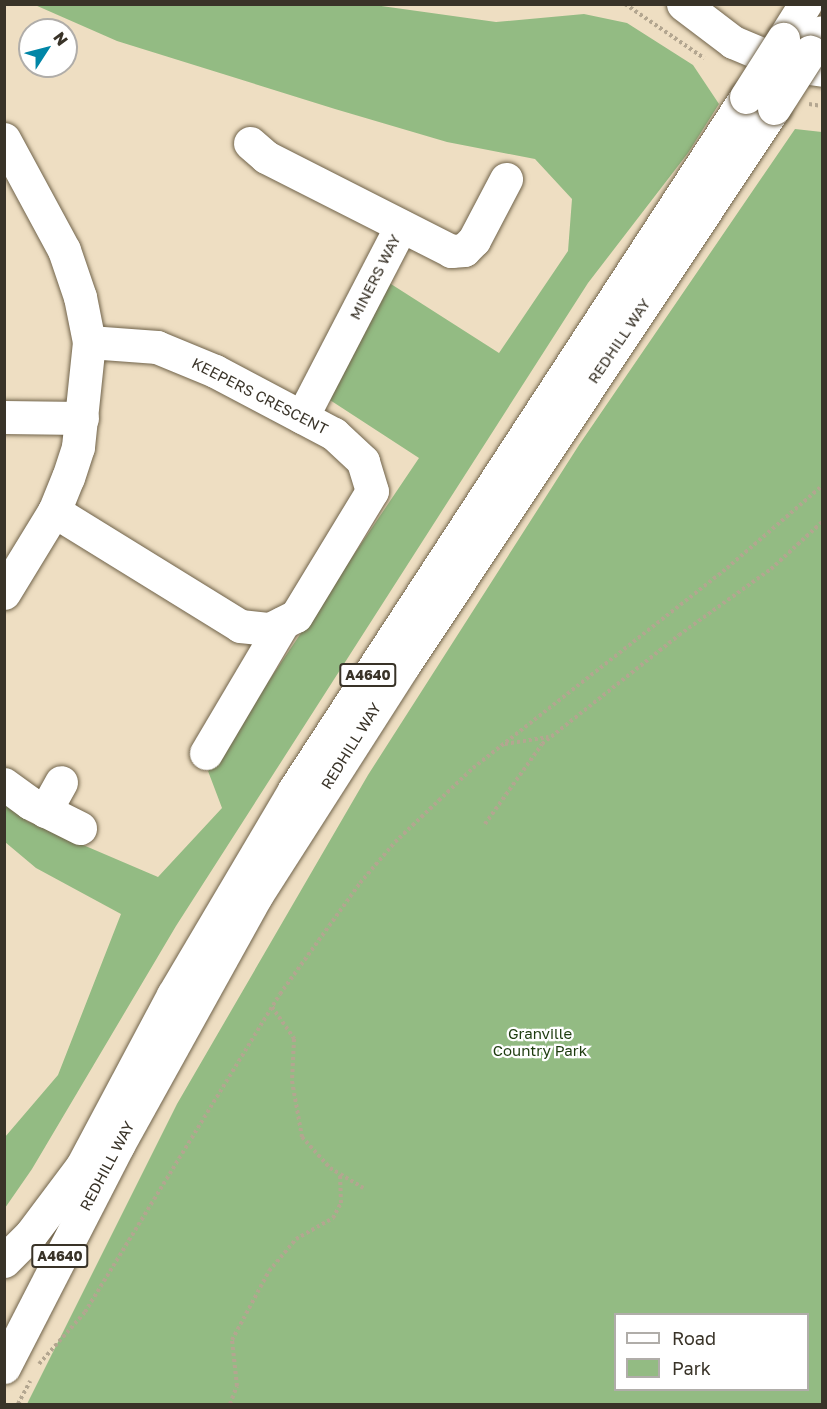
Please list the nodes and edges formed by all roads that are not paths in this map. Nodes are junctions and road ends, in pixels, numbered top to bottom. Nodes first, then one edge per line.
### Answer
1 (682, 4) edge
2 (805, 4) edge
3 (809, 48) edge
4 (760, 102) junction
5 (250, 143) dead end
6 (6, 146) edge
7 (506, 179) dead end
8 (401, 226) junction
9 (89, 342) junction
10 (4, 417) edge
11 (302, 417) junction
12 (82, 418) junction
13 (54, 511) junction
14 (4, 593) edge
15 (283, 623) junction
16 (206, 753) dead end
17 (62, 782) dead end
18 (4, 784) edge
19 (45, 811) junction
20 (80, 828) dead end
21 (118, 1145) junction
22 (4, 1261) edge
23 (4, 1281) edge
24 (4, 1367) edge

1 - 3 main road
2 - 3 main road, REDHILL WAY / A4640
3 - 4 main road, REDHILL WAY / A4640, bridge
4 - 21 main road, REDHILL WAY / A4640
4 - 22 main road, REDHILL WAY / A4640
5 - 8 main road, MINERS WAY
6 - 9 main road
7 - 8 main road
8 - 11 main road, MINERS WAY
9 - 11 main road, KEEPERS CRESCENT
9 - 12 main road
10 - 12 main road
11 - 15 main road, KEEPERS CRESCENT
12 - 13 main road
13 - 14 main road
13 - 15 main road
15 - 16 main road, KEEPERS CRESCENT
17 - 19 main road
18 - 19 main road
19 - 20 main road
21 - 23 main road, A4640
21 - 24 main road, REDHILL WAY / A4640

